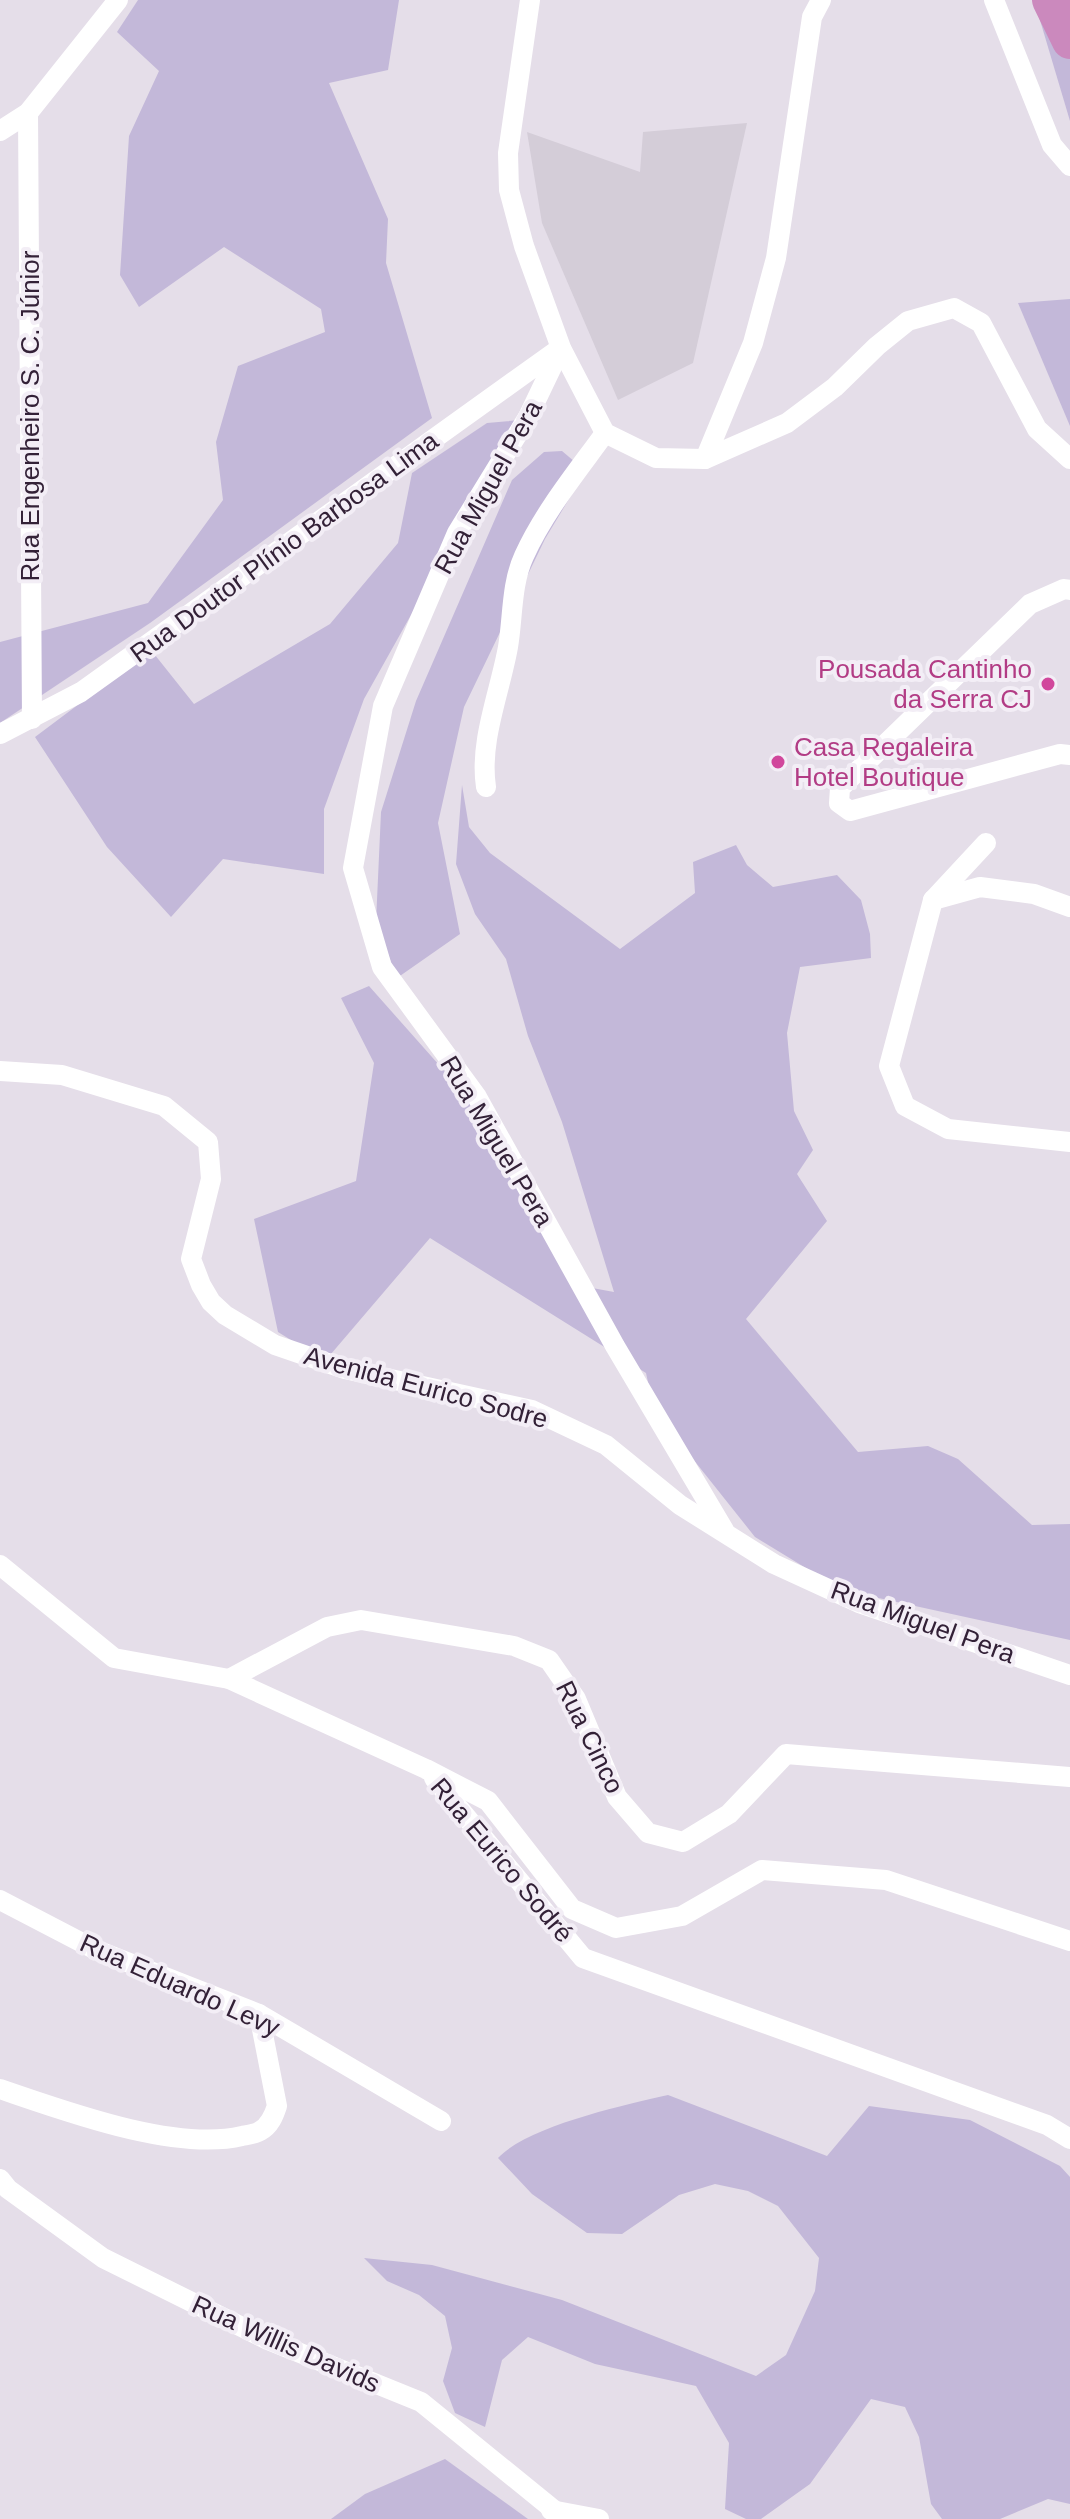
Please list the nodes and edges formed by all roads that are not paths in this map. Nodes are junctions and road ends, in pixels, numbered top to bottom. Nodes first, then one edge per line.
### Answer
1 (118, 0) edge
2 (530, 0) edge
3 (821, 0) edge
4 (994, 0) edge
5 (28, 113) junction
6 (0, 131) edge
7 (1070, 166) edge
8 (561, 348) junction
9 (605, 433) junction
10 (705, 459) junction
11 (1070, 459) edge
12 (1070, 590) edge
13 (32, 719) junction
14 (0, 734) edge
15 (1070, 755) edge
16 (486, 787) dead end
17 (986, 843) dead end
18 (933, 900) junction
19 (1070, 907) edge
20 (0, 1071) edge
21 (1070, 1142) edge
22 (726, 1534) junction
23 (0, 1565) edge
24 (1070, 1675) edge
25 (229, 1679) junction
26 (426, 1769) junction
27 (1070, 1777) edge
28 (0, 1900) edge
29 (1070, 1941) edge
30 (259, 2014) junction
31 (0, 2089) edge
32 (441, 2121) dead end
33 (1070, 2139) edge
34 (0, 2179) edge
35 (558, 2514) edge
36 (599, 2519) edge

1 - 5 street
2 - 8 street
3 - 10 street
4 - 7 street
5 - 6 street
5 - 13 street, Rua Engenheiro S. C. Júnior
8 - 9 street
8 - 13 street, Rua Doutor Plínio Barbosa Lima
8 - 22 street, Rua Miguel Pera
9 - 10 street
9 - 16 street
10 - 11 street
12 - 15 street
13 - 14 street, Rua Doutor Plínio Barbosa Lima
17 - 18 street
18 - 19 street
18 - 21 street
20 - 22 street, Avenida Eurico Sodre
22 - 24 street, Rua Miguel Pera
23 - 25 street, Rua Eurico Sodré
25 - 26 street, Rua Eurico Sodré
25 - 27 street, Rua Cinco
26 - 29 street
26 - 33 street, Rua Eurico Sodré
28 - 30 street, Rua Eduardo Levy
30 - 31 street
30 - 32 street, Rua Eduardo Levy
34 - 35 street, Rua Willis Davids
35 - 36 street

